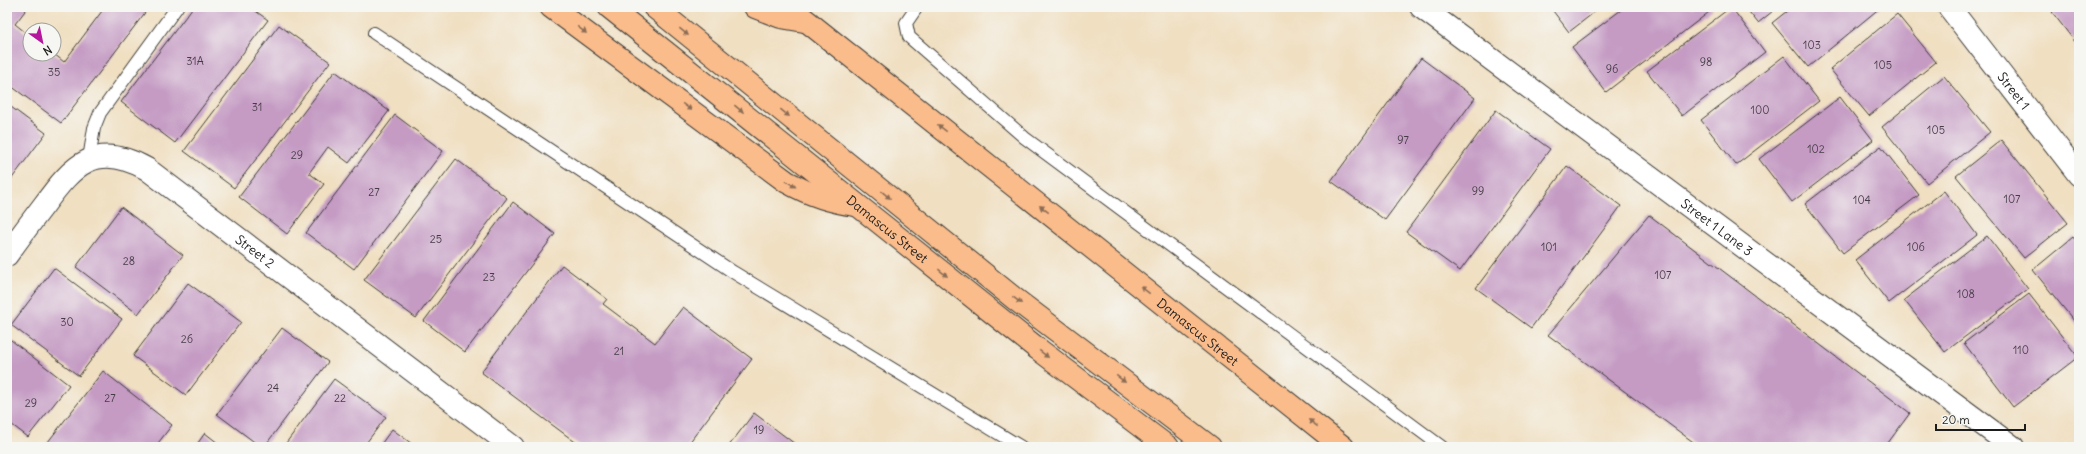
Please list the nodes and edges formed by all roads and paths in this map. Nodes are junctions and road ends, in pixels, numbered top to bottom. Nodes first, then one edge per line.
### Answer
1 (177, 7) edge
2 (551, 7) edge
3 (609, 7) edge
4 (654, 7) edge
5 (755, 7) edge
6 (788, 7) edge
7 (917, 7) edge
8 (1421, 7) edge
9 (1949, 7) edge
10 (809, 22) junction
11 (374, 33) dead end
12 (89, 160) junction
13 (2079, 175) edge
14 (857, 206) junction
15 (7, 255) edge
16 (513, 447) edge
17 (1021, 447) edge
18 (1168, 447) edge
19 (1210, 447) edge
20 (1343, 447) edge
21 (1442, 447) edge
22 (2013, 447) edge

1 - 12 lane
2 -> 14 main road
3 -> 14 main road, Damascus Street
4 -> 19 main road
5 - 10 main road
6 - 10 main road, Damascus Street
7 - 21 lane
8 - 22 street, Street 1 Lane 3
9 - 13 street, Street 1
20 -> 10 main road, Damascus Street
11 - 17 lane
12 - 15 street, Street 2
12 - 16 street, Street 2
14 -> 18 main road, Damascus Street

